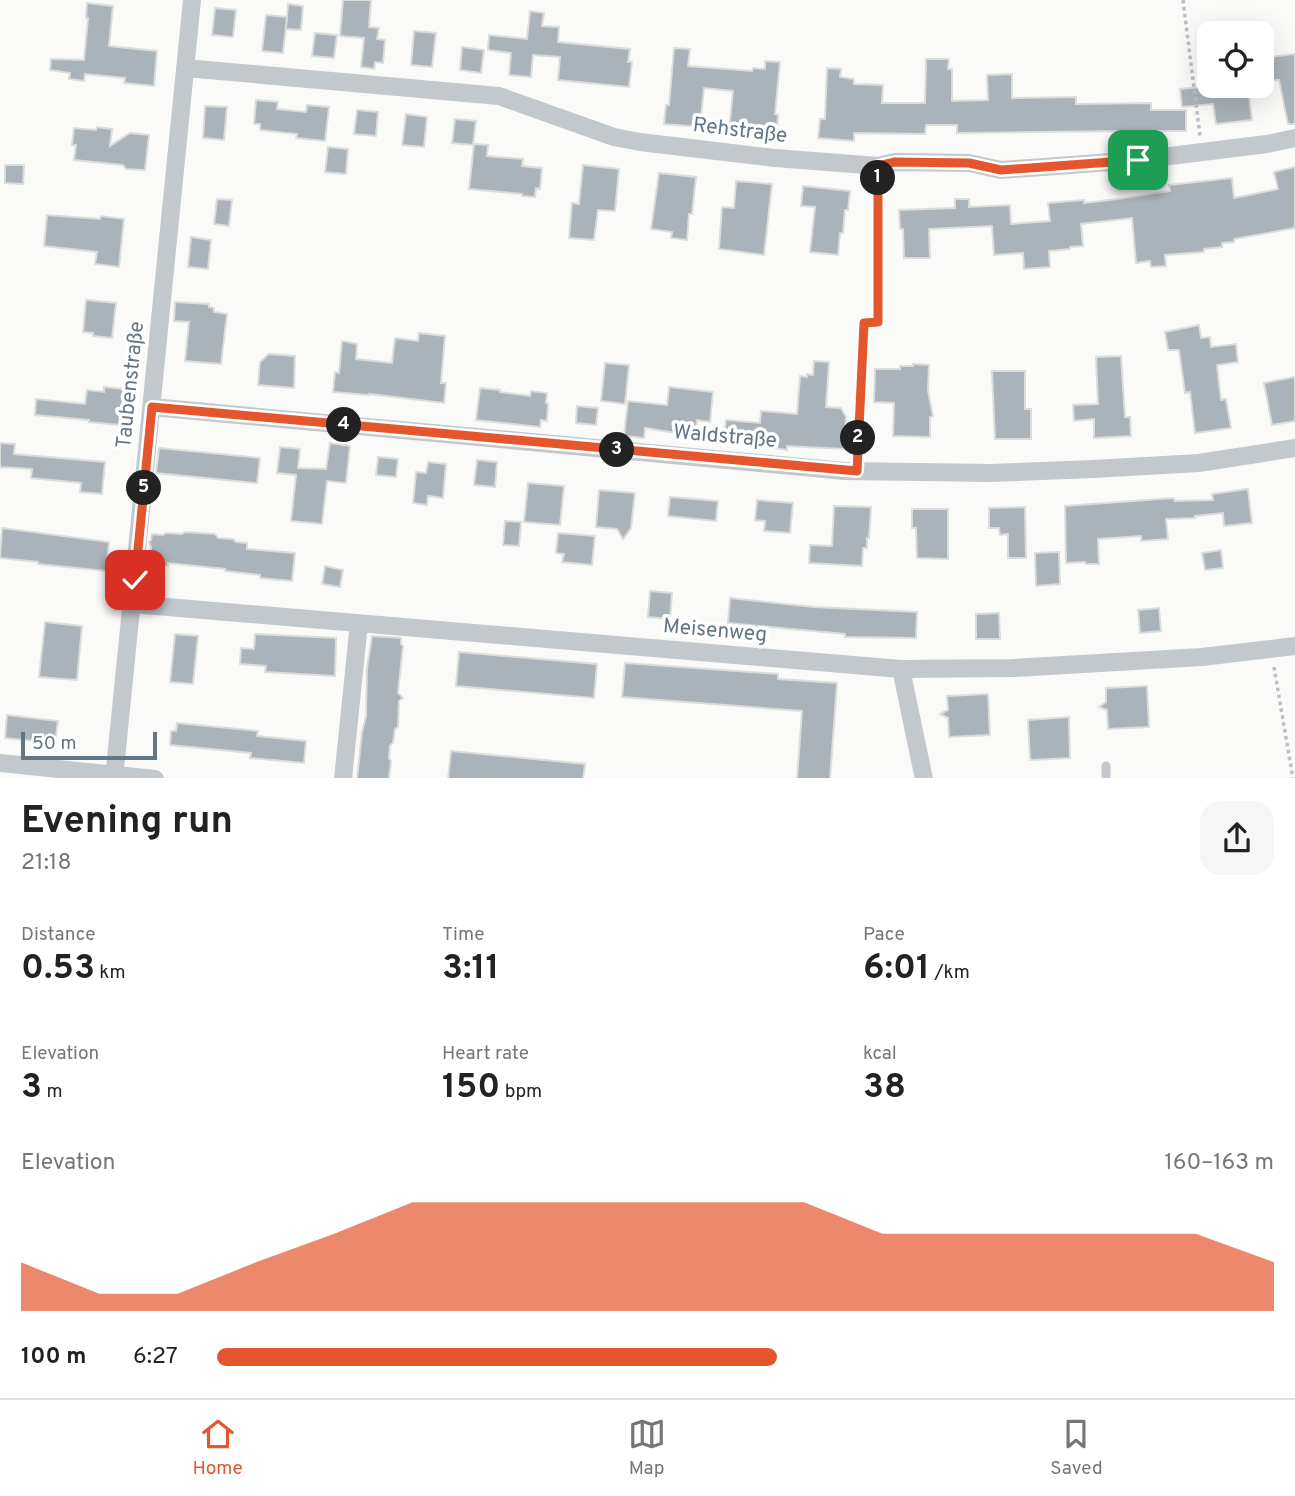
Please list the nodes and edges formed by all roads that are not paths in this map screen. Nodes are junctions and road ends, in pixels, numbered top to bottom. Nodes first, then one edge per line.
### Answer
1 (192, 0) edge
2 (185, 68) junction
3 (1295, 138) edge
4 (152, 407) junction
5 (1295, 448) edge
6 (132, 604) junction
7 (359, 623) junction
8 (1295, 646) edge
9 (901, 669) junction
10 (0, 764) edge
11 (1106, 766) dead end
12 (114, 776) edge
13 (141, 778) edge
14 (344, 778) edge
15 (924, 778) edge
16 (1106, 778) edge

1 - 2 street, Taubenstraße
2 - 3 street, Rehstraße
2 - 4 street, Taubenstraße
4 - 5 street, Waldstraße
4 - 6 street, Taubenstraße
6 - 7 street, Meisenweg
6 - 12 street, Taubenstraße
7 - 9 street, Meisenweg
7 - 14 street
8 - 9 street, Meisenweg
9 - 15 street
10 - 12 street
11 - 16 lane
12 - 13 street

